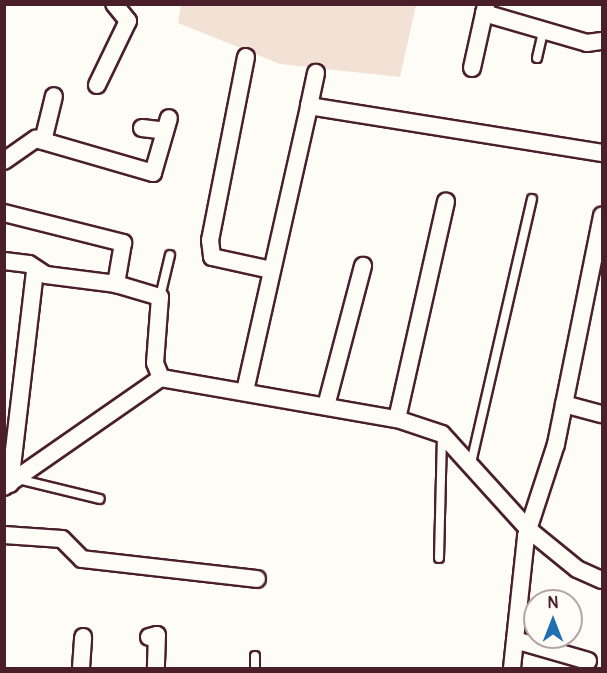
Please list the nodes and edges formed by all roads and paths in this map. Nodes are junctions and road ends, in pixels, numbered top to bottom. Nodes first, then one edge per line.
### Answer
1 (114, 4) edge
2 (485, 9) edge
3 (544, 28) junction
4 (603, 41) edge
5 (246, 57) dead end
6 (537, 58) dead end
7 (472, 68) dead end
8 (316, 73) dead end
9 (97, 85) dead end
10 (54, 96) dead end
11 (309, 106) junction
12 (142, 128) dead end
13 (43, 141) junction
14 (603, 153) edge
15 (4, 161) edge
16 (532, 199) dead end
17 (446, 201) dead end
18 (4, 213) edge
19 (603, 216) edge
20 (170, 255) dead end
21 (4, 261) edge
22 (363, 266) dead end
23 (271, 270) junction
24 (35, 272) junction
25 (596, 279) edge
26 (116, 284) junction
27 (160, 297) junction
28 (161, 378) junction
29 (245, 391) junction
30 (564, 404) junction
31 (326, 406) junction
32 (603, 414) edge
33 (397, 419) junction
34 (442, 434) junction
35 (471, 463) junction
36 (11, 483) edge
37 (100, 499) dead end
38 (528, 529) junction
39 (4, 535) edge
40 (439, 558) dead end
41 (257, 579) dead end
42 (603, 580) edge
43 (83, 637) dead end
44 (149, 637) dead end
45 (515, 640) junction
46 (255, 656) dead end
47 (588, 661) dead end
48 (81, 669) edge
49 (156, 669) edge
50 (255, 669) edge
51 (512, 669) edge

1 - 9 street
2 - 3 street
2 - 7 street
3 - 4 street
3 - 6 lane
5 - 23 street
8 - 11 street
10 - 13 street
11 - 14 street
11 - 23 street
12 - 13 street
13 - 15 street
16 - 35 lane
17 - 33 street
18 - 26 street
19 - 25 street
20 - 27 lane
21 - 24 street
22 - 31 street
23 - 29 street
24 - 26 street
24 - 36 street
25 - 30 street
26 - 27 street
27 - 28 street
28 - 29 street
28 - 36 street
29 - 31 street
30 - 32 street
30 - 38 street
31 - 33 street
33 - 34 street
34 - 35 street
34 - 40 lane
35 - 38 street
36 - 37 lane
38 - 42 street
38 - 45 street
39 - 41 street
43 - 48 street
44 - 49 street
45 - 47 street
45 - 51 street
46 - 50 lane

